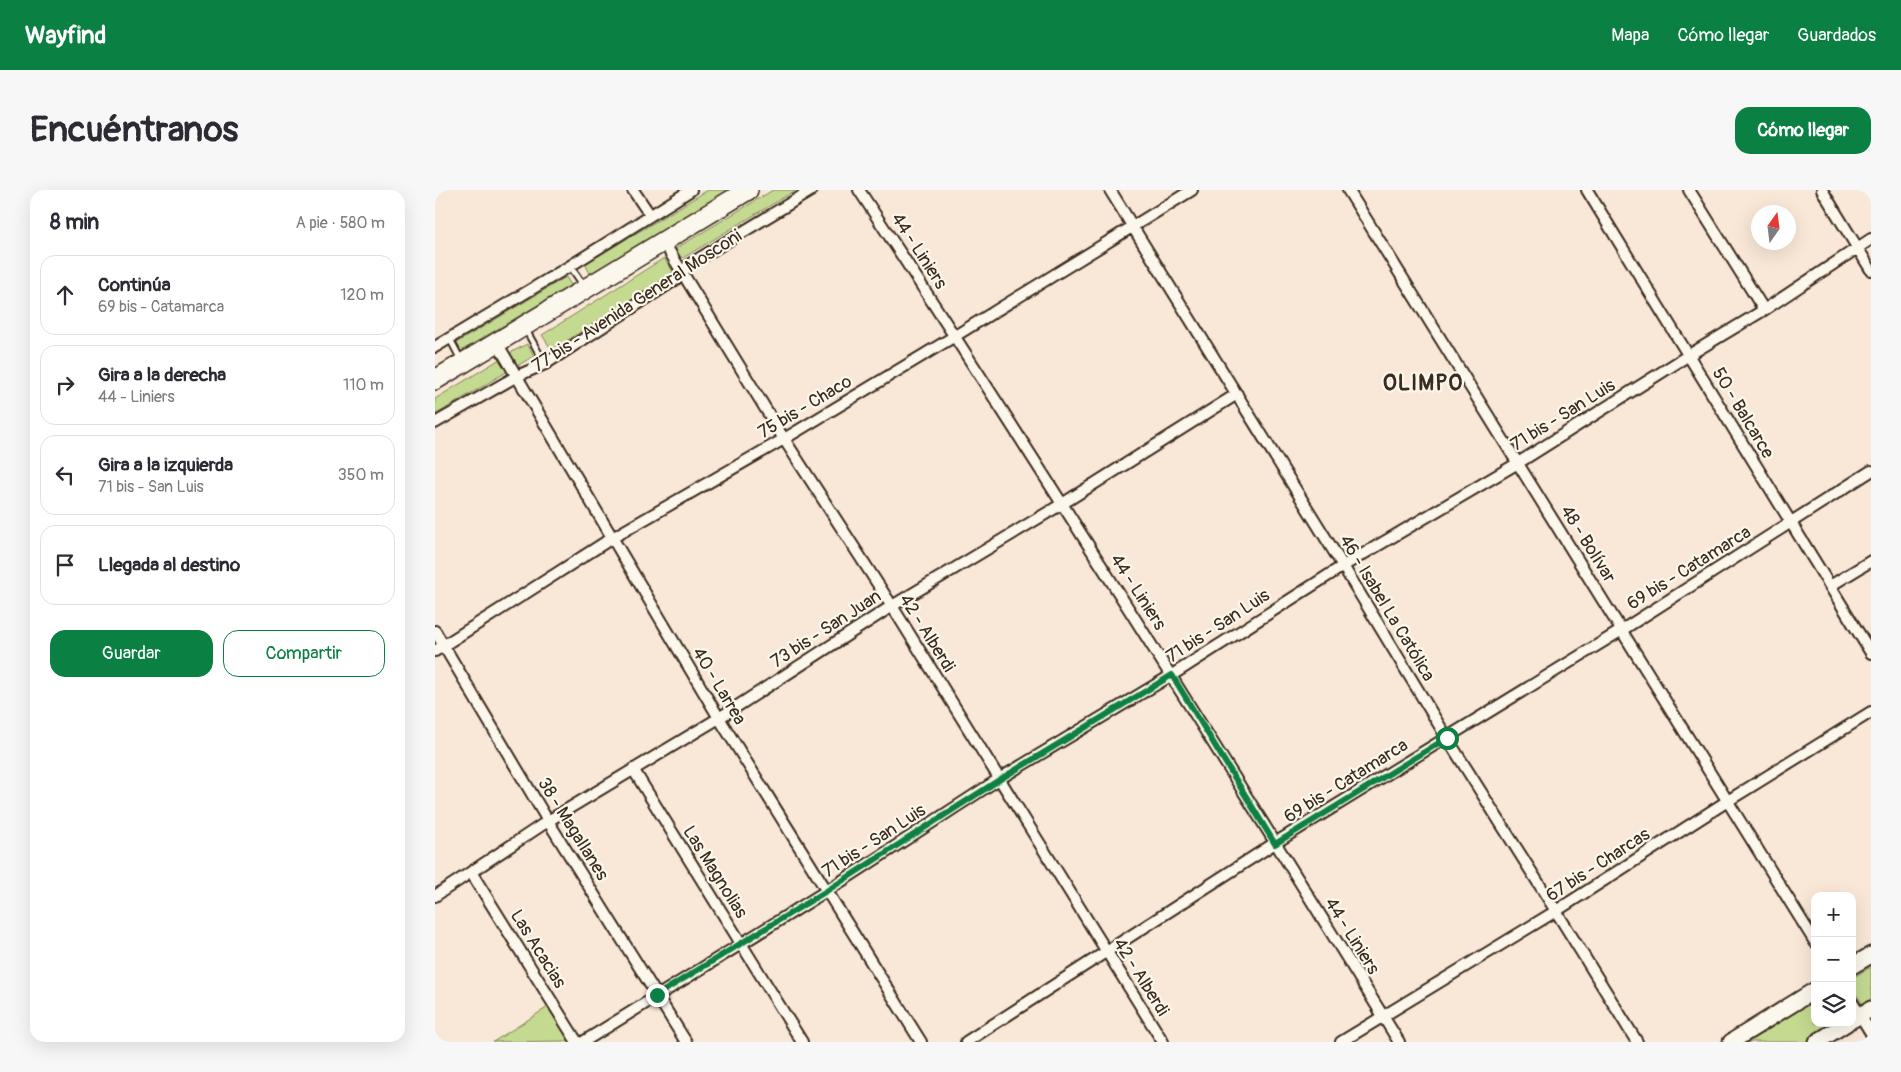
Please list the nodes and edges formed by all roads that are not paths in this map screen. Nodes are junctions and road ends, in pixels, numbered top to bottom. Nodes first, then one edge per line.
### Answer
1 (633, 190) edge
2 (691, 190) edge
3 (748, 190) edge
4 (812, 190) edge
5 (859, 190) edge
6 (1110, 190) edge
7 (1192, 190) edge
8 (1348, 190) edge
9 (1587, 190) edge
10 (1689, 190) edge
11 (1822, 190) edge
12 (650, 215) junction
13 (1132, 226) junction
14 (1871, 239) edge
15 (663, 241) junction
16 (1857, 247) junction
17 (570, 266) junction
18 (1871, 270) edge
19 (682, 274) junction
20 (585, 288) junction
21 (1764, 310) junction
22 (524, 327) junction
23 (955, 336) junction
24 (449, 338) junction
25 (497, 343) junction
26 (435, 347) edge
27 (1689, 355) junction
28 (463, 363) junction
29 (545, 364) junction
30 (517, 376) junction
31 (435, 380) edge
32 (1237, 394) junction
33 (435, 423) edge
34 (784, 439) junction
35 (1518, 463) junction
36 (1871, 471) edge
37 (1062, 504) junction
38 (1791, 523) junction
39 (612, 538) junction
40 (1871, 561) edge
41 (1343, 566) junction
42 (1831, 586) junction
43 (892, 606) junction
44 (1622, 630) junction
45 (435, 631) edge
46 (439, 648) edge
47 (1871, 653) edge
48 (1172, 675) junction
49 (1871, 712) edge
50 (719, 718) junction
51 (1447, 738) junction
52 (633, 769) junction
53 (999, 780) junction
54 (1726, 802) junction
55 (548, 821) junction
56 (1275, 844) junction
57 (471, 872) junction
58 (828, 890) junction
59 (435, 896) edge
60 (1557, 911) junction
61 (1812, 937) edge
62 (741, 944) junction
63 (1106, 952) junction
64 (1871, 955) edge
65 (1856, 964) edge
66 (1811, 992) edge
67 (657, 995) junction
68 (1857, 1014) edge
69 (1383, 1016) junction
70 (1871, 1033) edge
71 (577, 1042) edge
72 (583, 1042) edge
73 (686, 1042) edge
74 (802, 1042) edge
75 (921, 1042) edge
76 (966, 1042) edge
77 (1163, 1042) edge
78 (1341, 1042) edge
79 (1399, 1042) edge
80 (1637, 1042) edge
81 (1731, 1042) edge
82 (1817, 1042) edge

1 - 12 street
2 - 12 street
3 - 15 highway, 77 bis - Avenida General Mosconi
4 - 19 street, 77 bis - Avenida General Mosconi
5 - 23 street, 44 - Liniers
6 - 13 street, 46 - Isabel La Católica
7 - 13 street, 75 bis - Chaco
8 - 35 street, 48 - Bolívar
9 - 27 street, 50 - Balcarce
10 - 21 street
11 - 16 street
12 - 17 street
13 - 23 street, 75 bis - Chaco
13 - 32 street, 46 - Isabel La Católica
14 - 16 street, 71 bis - San Luis
15 - 19 street, 42 - Alberdi
15 - 20 highway, 77 bis - Avenida General Mosconi
16 - 18 street
16 - 21 street, 71 bis - San Luis
17 - 20 lane
17 - 24 street
19 - 29 street, 77 bis - Avenida General Mosconi
19 - 34 street, 42 - Alberdi
20 - 22 highway, 77 bis - Avenida General Mosconi
21 - 27 street, 71 bis - San Luis
22 - 25 highway, 77 bis - Avenida General Mosconi
22 - 29 lane
23 - 34 street, 75 bis - Chaco
23 - 37 street, 44 - Liniers
24 - 26 street
24 - 28 lane
25 - 28 highway, 77 bis - Avenida General Mosconi
25 - 30 street, 40 - Larrea
27 - 35 street, 71 bis - San Luis
27 - 38 street, 50 - Balcarce
28 - 31 highway, 77 bis - Avenida General Mosconi
29 - 30 street, 77 bis - Avenida General Mosconi
30 - 33 street, 77 bis - Avenida General Mosconi
30 - 39 street, 40 - Larrea
32 - 37 street, 73 bis - San Juan
32 - 41 street, 46 - Isabel La Católica
34 - 39 street, 75 bis - Chaco
34 - 43 street, 42 - Alberdi
35 - 41 street, 71 bis - San Luis
35 - 44 street, 48 - Bolívar
36 - 38 street, 69 bis - Catamarca
37 - 43 street, 73 bis - San Juan
37 - 48 street, 44 - Liniers
38 - 42 street, 50 - Balcarce
38 - 44 street, 69 bis - Catamarca
39 - 46 street, 75 bis - Chaco
39 - 50 street, 40 - Larrea
40 - 42 street
41 - 48 street, 71 bis - San Luis
41 - 51 street, 46 - Isabel La Católica
42 - 47 street, 50 - Balcarce
43 - 50 street, 73 bis - San Juan
43 - 53 street, 42 - Alberdi
44 - 51 street, 69 bis - Catamarca
44 - 54 street, 48 - Bolívar
45 - 46 street, 38 - Magallanes
46 - 55 street, 38 - Magallanes
48 - 53 street, 71 bis - San Luis
48 - 56 street, 44 - Liniers
49 - 54 street, 67 bis - Charcas
50 - 52 street, 73 bis - San Juan
50 - 58 street, 40 - Larrea
51 - 56 street, 69 bis - Catamarca
51 - 60 street, 46 - Isabel La Católica
52 - 55 street, 73 bis - San Juan
52 - 62 street, Las Magnolias
53 - 58 street, 71 bis - San Luis
53 - 63 street, 42 - Alberdi
54 - 60 street, 67 bis - Charcas
54 - 61 street, 48 - Bolívar
55 - 57 street, 73 bis - San Juan
55 - 67 street, 38 - Magallanes
56 - 63 street, 69 bis - Catamarca
56 - 69 street, 44 - Liniers
57 - 59 street, 73 bis - San Juan
57 - 71 street, Las Acacias
58 - 62 street, 71 bis - San Luis
58 - 75 street, 40 - Larrea
60 - 69 street, 67 bis - Charcas
60 - 80 street, 46 - Isabel La Católica
62 - 67 street, 71 bis - San Luis
62 - 74 street, Las Magnolias
63 - 76 street, 69 bis - Catamarca
63 - 77 street, 42 - Alberdi
64 - 65 main road
66 - 81 main road
67 - 72 street, 71 bis - San Luis
67 - 73 street, 38 - Magallanes
68 - 70 street
68 - 82 main road
69 - 78 street, 67 bis - Charcas
69 - 79 street, 44 - Liniers

